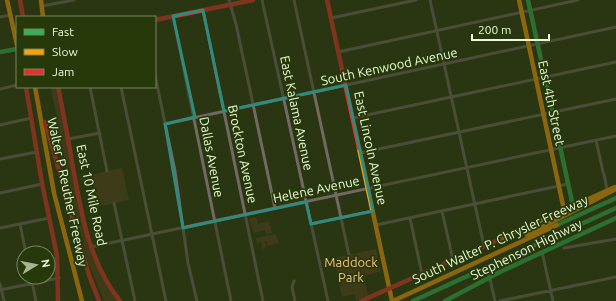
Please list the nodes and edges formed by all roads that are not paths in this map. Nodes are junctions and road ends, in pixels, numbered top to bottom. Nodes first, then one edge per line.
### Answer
1 (7, 0) edge
2 (20, 0) edge
3 (41, 0) edge
4 (74, 0) edge
5 (253, 0) edge
6 (262, 0) edge
7 (294, 0) edge
8 (327, 0) edge
9 (416, 0) edge
10 (430, 0) edge
11 (519, 0) edge
12 (528, 0) edge
13 (578, 0) edge
14 (230, 2) edge
15 (42, 6) junction
16 (203, 10) junction
17 (530, 10) junction
18 (521, 12) junction
19 (11, 15) junction
20 (23, 16) edge
21 (43, 16) edge
22 (173, 16) junction
23 (0, 17) edge
24 (331, 18) junction
25 (156, 20) edge
26 (616, 27) edge
27 (437, 30) junction
28 (16, 31) edge
29 (16, 40) edge
30 (538, 44) junction
31 (528, 46) junction
32 (16, 49) edge
33 (0, 52) edge
34 (338, 52) junction
35 (616, 62) edge
36 (444, 64) junction
37 (545, 77) junction
38 (536, 79) junction
39 (156, 80) edge
40 (16, 85) edge
41 (346, 85) junction
42 (0, 88) edge
43 (26, 88) edge
44 (35, 88) edge
45 (58, 88) edge
46 (90, 88) edge
47 (121, 88) edge
48 (314, 92) junction
49 (37, 97) junction
50 (452, 97) junction
51 (283, 98) junction
52 (616, 99) edge
53 (254, 105) junction
54 (224, 111) junction
55 (552, 112) junction
56 (543, 114) junction
57 (195, 117) junction
58 (31, 118) junction
59 (353, 118) junction
60 (165, 124) junction
61 (0, 125) edge
62 (459, 132) junction
63 (100, 133) junction
64 (616, 136) edge
65 (68, 139) junction
66 (596, 140) junction
67 (560, 148) junction
68 (551, 150) junction
69 (37, 152) junction
70 (360, 153) junction
71 (0, 160) edge
72 (467, 168) junction
73 (107, 171) dead end
74 (42, 184) junction
75 (568, 184) junction
76 (559, 186) junction
77 (616, 188) edge
78 (368, 189) junction
79 (607, 190) junction
80 (0, 193) edge
81 (337, 195) junction
82 (616, 198) edge
83 (306, 202) junction
84 (114, 203) dead end
85 (475, 204) junction
86 (573, 206) junction
87 (276, 208) junction
88 (616, 208) edge
89 (564, 210) junction
90 (373, 211) junction
91 (442, 211) junction
92 (245, 215) junction
93 (50, 218) junction
94 (342, 218) junction
95 (410, 218) junction
96 (616, 218) edge
97 (214, 221) junction
98 (20, 224) junction
99 (311, 224) junction
100 (376, 225) junction
101 (0, 228) edge
102 (183, 228) junction
103 (152, 234) junction
104 (616, 239) edge
105 (122, 241) junction
106 (24, 245) edge
107 (484, 246) junction
108 (91, 247) junction
109 (564, 248) dead end
110 (542, 252) junction
111 (349, 255) dead end
112 (490, 256) junction
113 (453, 260) junction
114 (422, 274) junction
115 (616, 277) edge
116 (60, 278) junction
117 (56, 279) edge
118 (490, 279) junction
119 (294, 281) dead end
120 (0, 284) edge
121 (27, 285) edge
122 (32, 285) edge
123 (390, 288) junction
124 (1, 290) edge
125 (551, 291) junction
126 (4, 301) edge
127 (36, 301) edge
128 (58, 301) edge
129 (82, 301) edge
130 (100, 301) edge
131 (120, 301) edge
132 (135, 301) edge
133 (166, 301) edge
134 (196, 301) edge
135 (231, 301) edge
136 (263, 301) edge
137 (295, 301) edge
138 (328, 301) edge
139 (361, 301) edge
140 (392, 301) edge
141 (413, 301) edge
142 (445, 301) edge
143 (495, 301) edge
144 (500, 301) edge
145 (553, 301) edge

1 - 19 main road
2 - 20 main road
3 - 15 main road
4 - 15 street
5 - 14 main road
6 - 51 street, East Kalama Avenue
7 - 48 street
8 - 24 main road, East Lincoln Avenue
9 - 24 street
10 - 27 street
11 - 18 main road, East 4th Street
12 - 17 main road, East 4th Street
13 - 17 street
14 - 16 main road
14 - 53 street
15 - 21 main road
16 - 22 main road
16 - 54 street, Brockton Avenue
17 - 18 street
17 - 30 main road, East 4th Street
18 - 27 street
18 - 31 main road, East 4th Street
19 - 23 street
19 - 28 main road
19 - 29 main road
22 - 25 main road
22 - 57 street, Dallas Avenue
24 - 34 main road, East Lincoln Avenue
26 - 30 street, South Kenwood Avenue
27 - 34 street
27 - 36 street
30 - 31 street, South Kenwood Avenue
30 - 37 main road, East 4th Street
31 - 36 street, South Kenwood Avenue
31 - 38 main road, East 4th Street
32 - 33 main road
34 - 41 main road, East Lincoln Avenue
35 - 37 street
36 - 41 street, South Kenwood Avenue
36 - 50 street
37 - 38 street
37 - 55 main road, East 4th Street
38 - 50 street
38 - 56 main road, East 4th Street
39 - 60 street
40 - 42 street
41 - 48 street, South Kenwood Avenue
41 - 59 main road, East Lincoln Avenue
43 - 58 main road
44 - 49 main road, Walter P Reuther Freeway
45 - 65 main road, East 10 Mile Road
46 - 63 street
47 - 103 street
48 - 51 street, South Kenwood Avenue
48 - 81 street
49 - 129 main road, Walter P Reuther Freeway
49 - 130 main road
50 - 59 street
50 - 62 street
51 - 53 street, South Kenwood Avenue
51 - 83 street, East Kalama Avenue
52 - 55 street
53 - 54 street, South Kenwood Avenue
53 - 87 street
54 - 57 street, South Kenwood Avenue
54 - 92 street, Brockton Avenue
55 - 56 street
55 - 67 main road, East 4th Street
56 - 62 street
56 - 68 main road, East 4th Street
57 - 60 street, South Kenwood Avenue
57 - 97 street, Dallas Avenue
58 - 61 street
58 - 69 main road
59 - 70 main road, East Lincoln Avenue
60 - 102 street
62 - 70 street
62 - 72 street
63 - 65 street
63 - 73 street
64 - 66 street, Helene Avenue
65 - 108 main road, East 10 Mile Road
66 - 67 street, Helene Avenue
66 - 79 street
67 - 68 street, Helene Avenue
67 - 75 main road, East 4th Street
68 - 72 street, Helene Avenue
68 - 76 main road, East 4th Street
69 - 71 street
69 - 74 main road
70 - 78 main road, East Lincoln Avenue
72 - 78 street, Helene Avenue
72 - 85 street
74 - 80 street
74 - 93 main road
75 - 76 street
75 - 86 main road, East 4th Street
76 - 85 street
76 - 89 main road, East 4th Street
77 - 79 main road
77 - 112 main road
78 - 81 street, Helene Avenue
78 - 90 main road, East Lincoln Avenue
79 - 86 main road
81 - 83 street, Helene Avenue
81 - 94 street
82 - 112 main road, South Walter P. Chrysler Freeway
83 - 87 street, Helene Avenue
83 - 99 street, East Kalama Avenue
84 - 105 street
85 - 91 street
85 - 107 street
86 - 89 main road
87 - 92 street, Helene Avenue
88 - 141 main road
89 - 107 main road
90 - 94 street
90 - 100 main road, East Lincoln Avenue
91 - 95 street
91 - 113 street
92 - 97 street, Helene Avenue
92 - 136 street, Brockton Avenue
93 - 98 street
93 - 116 main road
94 - 99 street
94 - 111 street
95 - 100 street
95 - 114 street
96 - 110 main road, Stephenson Highway
97 - 102 street, Helene Avenue
97 - 135 street, Dallas Avenue
98 - 101 street
98 - 106 street
99 - 138 street, East Kalama Avenue
100 - 123 main road, East Lincoln Avenue
102 - 103 street, Helene Avenue
102 - 134 street
103 - 105 street, Helene Avenue
103 - 133 street
104 - 109 street
105 - 108 street, Helene Avenue
105 - 132 street
107 - 113 main road
108 - 131 main road, East 10 Mile Road
110 - 118 main road, Stephenson Highway
110 - 125 street
112 - 140 main road, South Walter P. Chrysler Freeway
113 - 114 main road
114 - 123 main road
115 - 125 street
116 - 117 street
116 - 128 main road
118 - 142 main road, Stephenson Highway
118 - 143 street
119 - 137 street
120 - 124 street
121 - 124 street
122 - 127 street
123 - 139 main road
123 - 140 main road, East Lincoln Avenue
124 - 126 street
125 - 144 street
125 - 145 street

